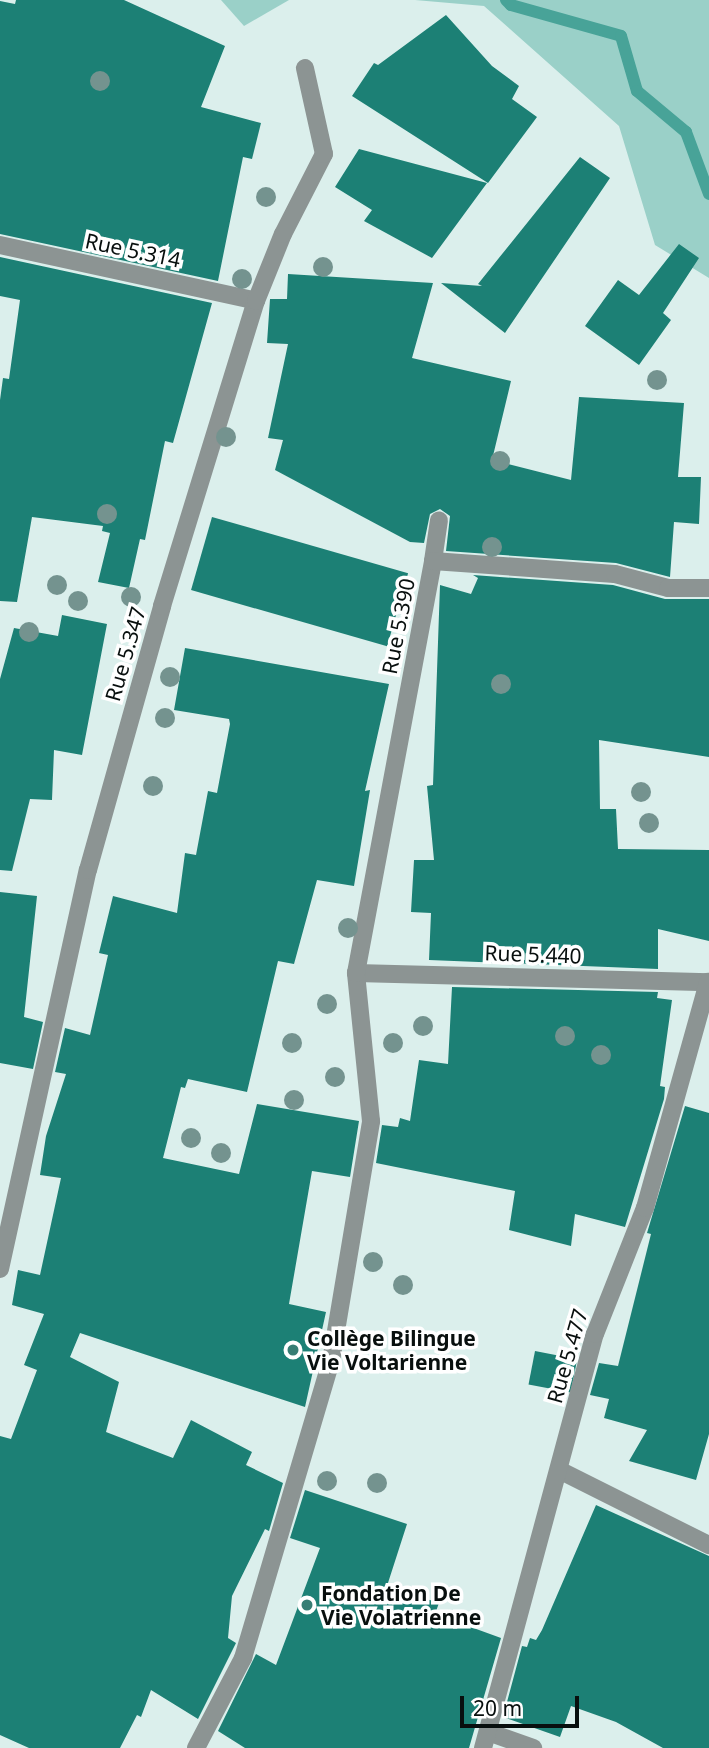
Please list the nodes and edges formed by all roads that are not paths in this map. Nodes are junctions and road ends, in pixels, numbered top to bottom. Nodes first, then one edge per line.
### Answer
1 (304, 68) dead end
2 (0, 245) edge
3 (256, 300) junction
4 (439, 520) dead end
5 (433, 561) junction
6 (709, 588) edge
7 (356, 972) junction
8 (709, 982) edge
9 (0, 1269) edge
10 (559, 1470) junction
11 (709, 1545) edge
12 (486, 1740) edge
13 (196, 1748) edge
14 (534, 1748) edge

1 - 3 street, Rue 5.347
2 - 3 street, Rue 5.314
3 - 9 street, Rue 5.347
4 - 5 street
5 - 6 street, Rue 5.390
5 - 7 street, Rue 5.390
7 - 8 street, Rue 5.440
7 - 13 street, Rue 5.390
8 - 10 street, Rue 5.477
10 - 11 street
10 - 12 street, Rue 5.477
12 - 14 street

